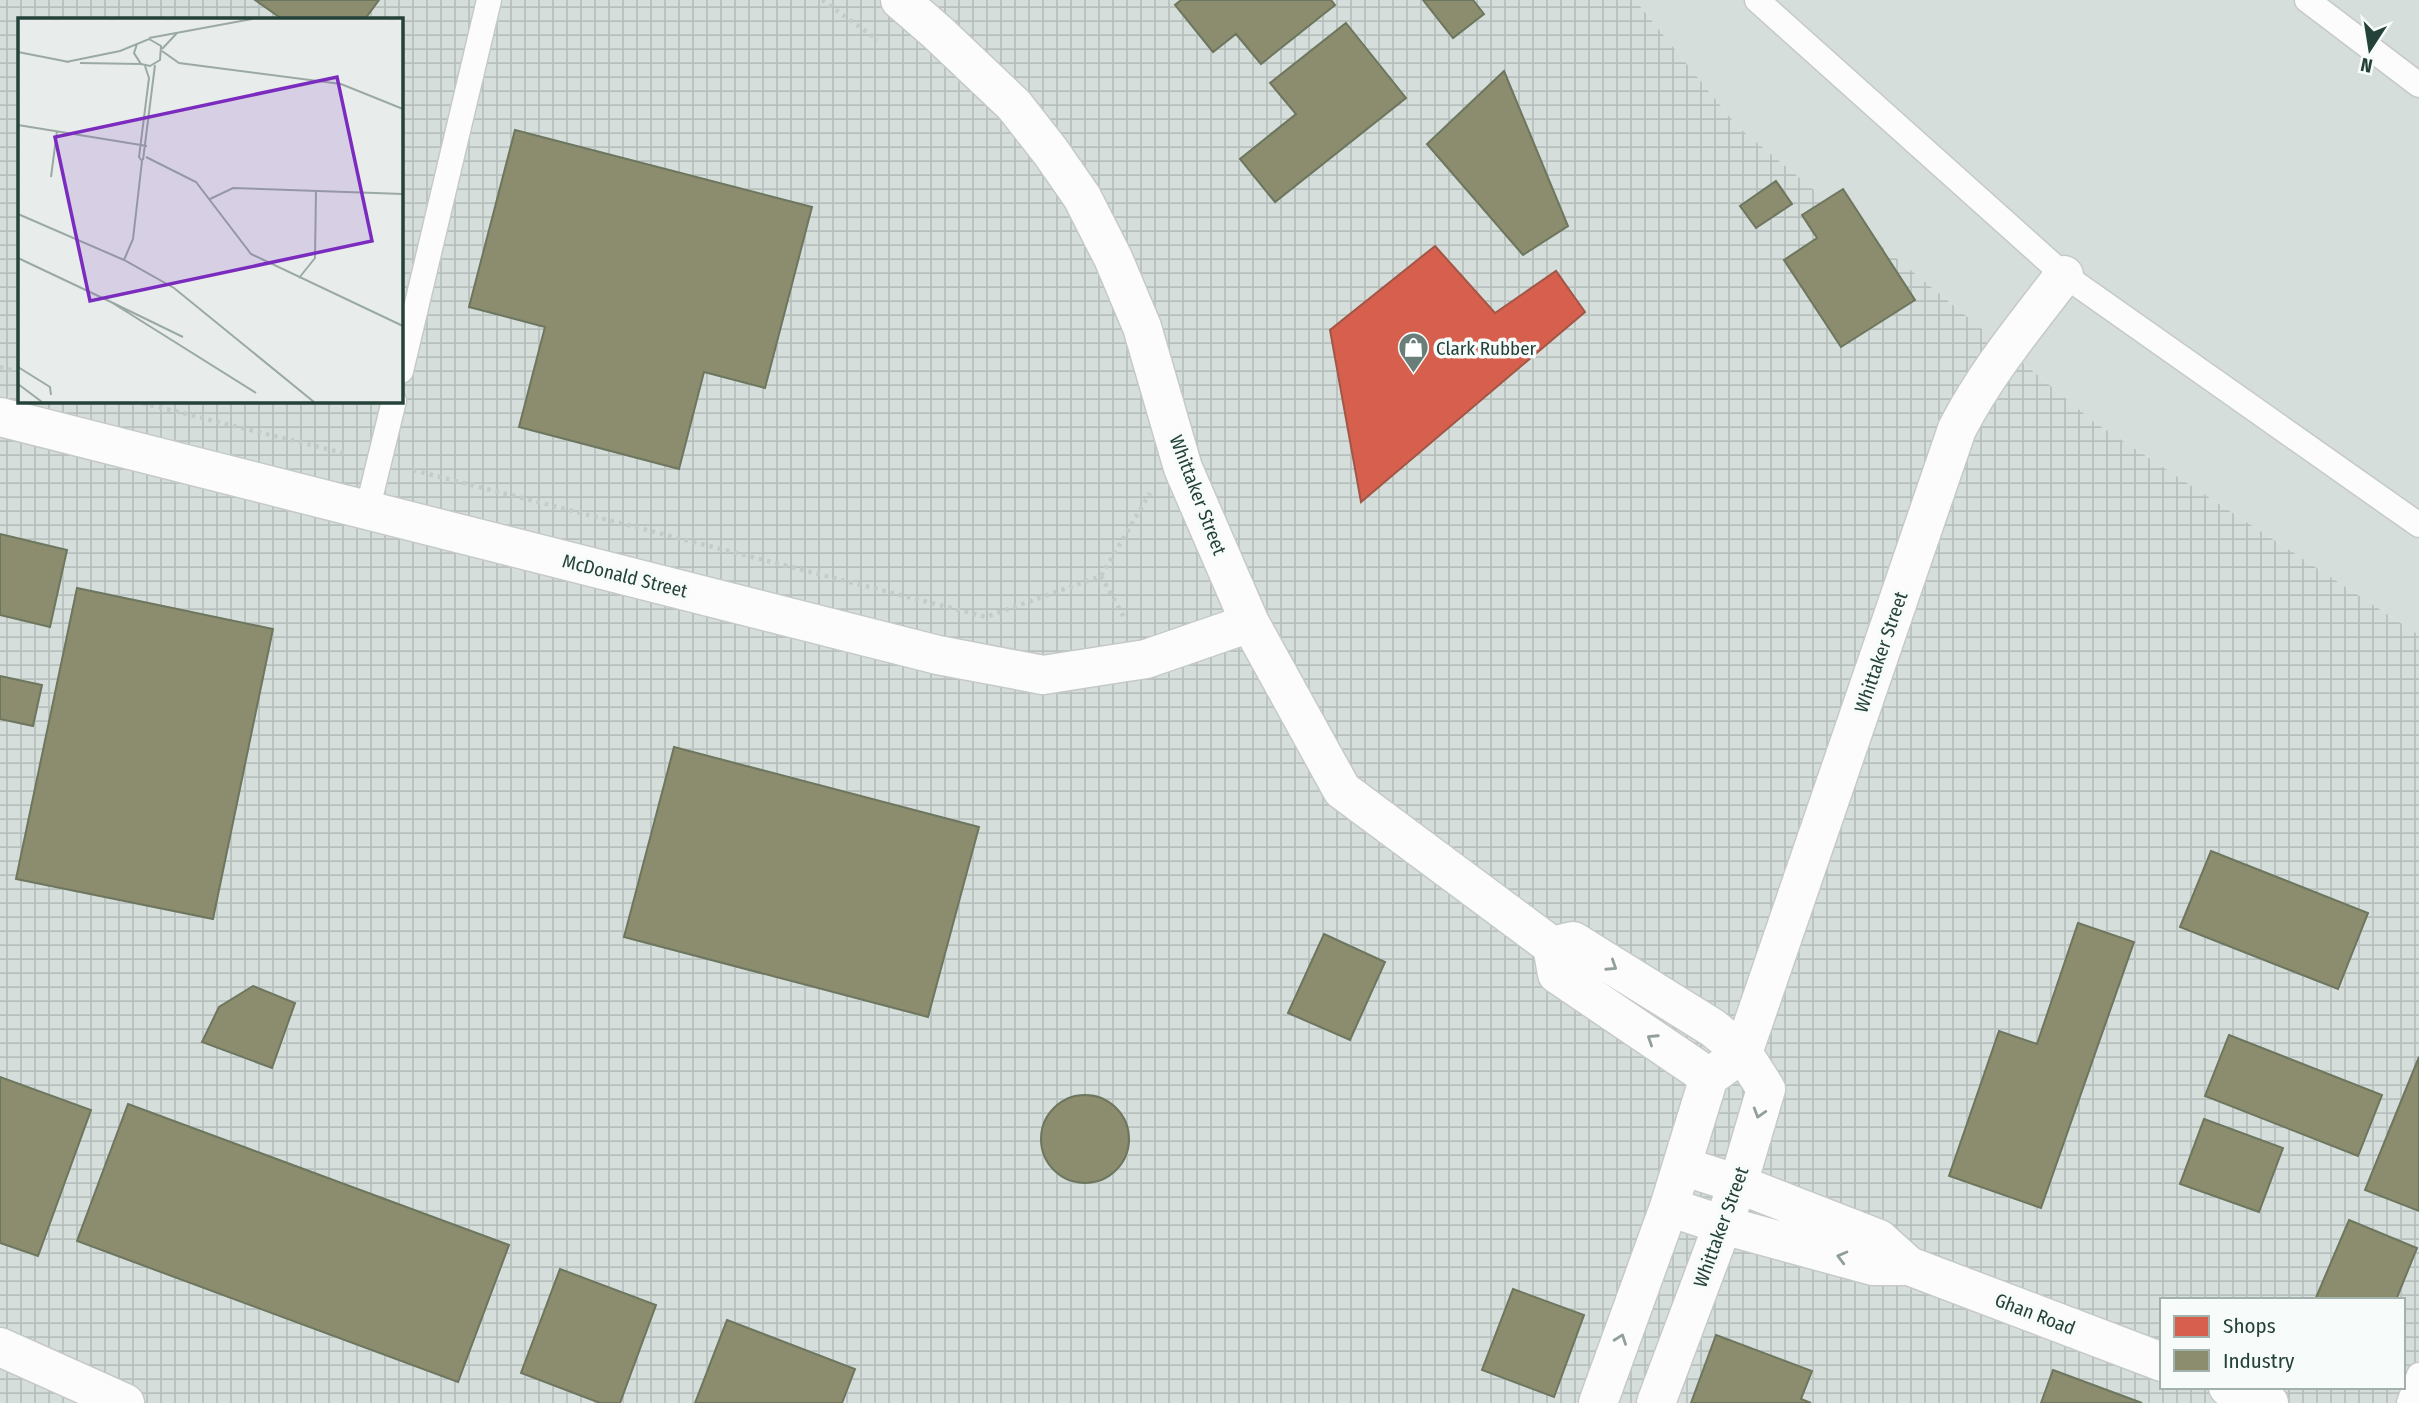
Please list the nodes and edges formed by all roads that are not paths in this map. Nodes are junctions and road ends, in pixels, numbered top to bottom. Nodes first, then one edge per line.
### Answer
1 (489, 0) edge
2 (900, 0) edge
3 (1757, 0) edge
4 (2307, 0) edge
5 (2419, 85) edge
6 (2064, 275) junction
7 (402, 367) edge
8 (394, 402) edge
9 (0, 417) edge
10 (367, 511) junction
11 (2419, 525) edge
12 (1250, 623) junction
13 (1552, 946) junction
14 (1743, 1053) junction
15 (1709, 1077) junction
16 (1682, 1167) junction
17 (1738, 1184) junction
18 (1669, 1207) junction
19 (1723, 1225) junction
20 (1909, 1266) junction
21 (0, 1347) edge
22 (2160, 1361) edge
23 (2419, 1375) edge
24 (2233, 1389) edge
25 (125, 1403) edge
26 (1598, 1403) edge
27 (1656, 1403) edge
28 (2269, 1403) edge
29 (2409, 1403) edge

1 - 7 lane
2 - 12 street, Whittaker Street
3 - 6 lane
4 - 5 lane
6 - 11 lane
6 - 14 street, Whittaker Street
8 - 10 lane
9 - 10 street, McDonald Street
10 - 12 street, McDonald Street
12 - 13 street, Whittaker Street
13 -> 14 street, Whittaker Street
15 -> 13 street
14 - 15 street
14 -> 17 street, Whittaker Street
15 - 16 street
16 - 17 street, Ghan Road
16 - 18 street
17 - 19 street, Whittaker Street
17 - 20 street, Ghan Road
18 - 19 street, Ghan Road
26 -> 18 street
20 -> 19 street, Ghan Road
19 - 27 street, Whittaker Street
20 - 22 street, Ghan Road
21 - 25 street
23 - 29 lane
24 - 28 street

